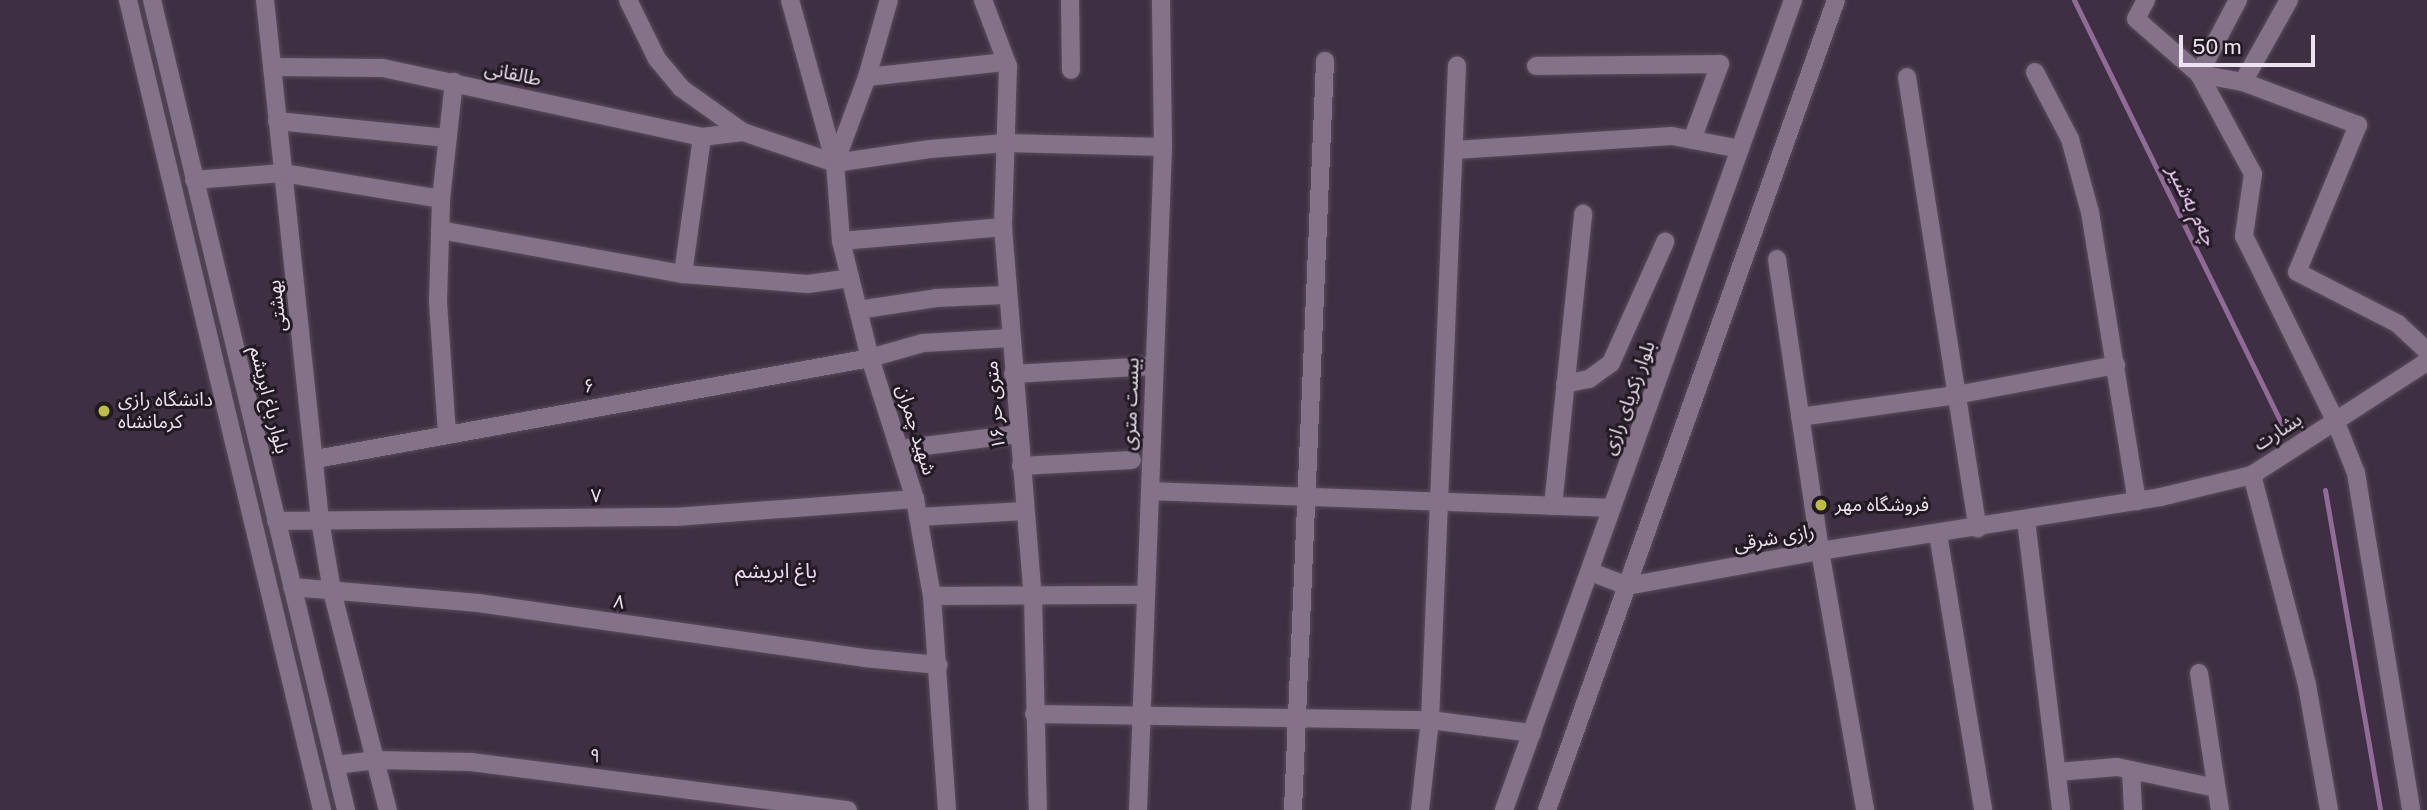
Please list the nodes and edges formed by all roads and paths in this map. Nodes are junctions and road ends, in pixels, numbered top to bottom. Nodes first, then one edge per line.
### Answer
1 (128, 0) edge
2 (152, 0) edge
3 (265, 0) edge
4 (628, 0) edge
5 (790, 0) edge
6 (889, 0) edge
7 (983, 0) edge
8 (1070, 0) edge
9 (1161, 0) edge
10 (1793, 0) edge
11 (1836, 0) edge
12 (2146, 0) edge
13 (2238, 0) edge
14 (2290, 0) edge
15 (1325, 61) dead end
16 (1006, 62) junction
17 (1457, 65) dead end
18 (1536, 66) dead end
19 (272, 67) junction
20 (1071, 70) dead end
21 (2035, 72) dead end
22 (2199, 74) junction
23 (867, 77) junction
24 (1907, 77) dead end
25 (454, 82) junction
26 (2243, 82) junction
27 (277, 121) junction
28 (743, 132) junction
29 (702, 137) junction
30 (447, 138) junction
31 (1692, 140) junction
32 (1006, 143) junction
33 (1163, 147) junction
34 (1740, 149) junction
35 (1455, 150) junction
36 (835, 163) junction
37 (283, 173) junction
38 (194, 180) junction
39 (441, 200) junction
40 (1583, 214) dead end
41 (1003, 227) junction
42 (440, 230) junction
43 (841, 240) junction
44 (1665, 242) dead end
45 (1777, 259) dead end
46 (682, 274) junction
47 (850, 278) junction
48 (1006, 295) junction
49 (858, 310) junction
50 (1010, 338) junction
51 (2427, 351) edge
52 (870, 358) junction
53 (2427, 362) edge
54 (2116, 365) junction
55 (1153, 366) junction
56 (1013, 374) junction
57 (1565, 384) junction
58 (1956, 395) junction
59 (1800, 417) junction
60 (2335, 420) junction
61 (447, 433) junction
62 (1018, 434) junction
63 (901, 449) junction
64 (316, 459) junction
65 (1132, 460) dead end
66 (1021, 466) junction
67 (2252, 475) junction
68 (1150, 491) junction
69 (1306, 497) junction
70 (1438, 501) junction
71 (2137, 502) junction
72 (1553, 506) junction
73 (917, 508) junction
74 (1612, 508) junction
75 (1026, 511) junction
76 (320, 520) junction
77 (2026, 520) junction
78 (276, 521) junction
79 (1978, 528) junction
80 (1938, 534) junction
81 (1820, 551) junction
82 (1591, 572) junction
83 (1627, 586) junction
84 (292, 587) junction
85 (332, 591) junction
86 (1146, 595) junction
87 (932, 596) junction
88 (1033, 596) junction
89 (939, 665) junction
90 (2199, 673) dead end
91 (1142, 713) junction
92 (1034, 714) junction
93 (1296, 717) junction
94 (1430, 720) junction
95 (1532, 733) junction
96 (375, 760) junction
97 (336, 765) junction
98 (2131, 770) junction
99 (2057, 772) junction
100 (2216, 788) junction
101 (322, 810) edge
102 (346, 810) edge
103 (388, 810) edge
104 (848, 810) edge
105 (947, 810) edge
106 (1038, 810) edge
107 (1138, 810) edge
108 (1293, 810) edge
109 (1420, 810) edge
110 (1504, 810) edge
111 (1548, 810) edge
112 (1865, 810) edge
113 (1983, 810) edge
114 (2062, 810) edge
115 (2133, 810) edge
116 (2220, 810) edge
117 (2329, 810) edge
118 (2412, 810) edge

1 - 101 street
2 - 38 street, بلوار باغ ابریشم
3 - 19 street, بهشتی
4 - 28 street
5 - 36 street
6 - 23 street
7 - 16 street, ۱۶ متری حر
8 - 20 street
9 - 33 street, بیست متری
10 - 34 street, بلوار زکریای رازی
11 - 83 street
12 - 22 street
13 - 22 street
14 - 26 street
15 - 69 street
16 - 23 street
16 - 32 street, ۱۶ متری حر
17 - 35 street
18 - 31 street
19 - 25 street, طالقانی
19 - 27 street, بهشتی
21 - 54 street
22 - 26 street
22 - 60 street
23 - 36 street
24 - 58 street
25 - 29 street, طالقانی
25 - 30 street
26 - 51 street
27 - 30 street
27 - 37 street, بهشتی
28 - 29 street, طالقانی
28 - 36 street
29 - 46 street
30 - 39 street
31 - 34 street
31 - 35 street
32 - 33 street
32 - 36 street
32 - 41 street, ۱۶ متری حر
33 - 55 street, بیست متری
34 - 74 street, بلوار زکریای رازی
35 - 70 street
36 - 43 street, شهید چمران
37 - 38 street
37 - 39 street
37 - 64 street, بهشتی
38 - 78 street, بلوار باغ ابریشم
39 - 42 street
40 - 57 street
41 - 43 street
41 - 48 street, ۱۶ متری حر
42 - 46 street
42 - 61 street
43 - 47 street, شهید چمران
44 - 57 street
45 - 59 street
46 - 47 street
47 - 49 street, شهید چمران
48 - 49 street
48 - 50 street, ۱۶ متری حر
49 - 52 street, شهید چمران
50 - 52 street, ۶
50 - 56 street, ۱۶ متری حر
52 - 61 street, ۶
52 - 63 street, شهید چمران
53 - 60 street, بشارت
54 - 58 street
54 - 71 street
55 - 56 street
55 - 68 street, بیست متری
56 - 62 street, ۱۶ متری حر
57 - 72 street
58 - 59 street
58 - 79 street
59 - 81 street
60 - 67 street, بشارت
60 - 118 street
61 - 64 street, ۶
62 - 63 street
62 - 66 street, ۱۶ متری حر
63 - 73 street, شهید چمران
64 - 76 street, بهشتی
65 - 66 street
66 - 75 street, ۱۶ متری حر
67 - 71 street, بشارت
67 - 117 street
68 - 69 street
68 - 86 street, بیست متری
69 - 70 street
69 - 93 street
70 - 72 street
70 - 94 street
71 - 77 street, رازی شرقی
72 - 74 street
73 - 75 street, ۷
73 - 76 street, ۷
73 - 87 street, شهید چمران
74 - 82 street, بلوار زکریای رازی
75 - 88 street, ۱۶ متری حر
76 - 78 street, ۷
76 - 85 street, بهشتی
77 - 79 street, رازی شرقی
77 - 99 street
78 - 84 street, بلوار باغ ابریشم
79 - 80 street, رازی شرقی
80 - 81 street, رازی شرقی
80 - 113 street
81 - 83 street, رازی شرقی
81 - 112 street
82 - 83 street
82 - 95 street, بلوار زکریای رازی
83 - 111 street
84 - 85 street, ۸
84 - 97 street, بلوار باغ ابریشم
85 - 89 street, ۸
85 - 96 street, بهشتی
86 - 88 street
86 - 91 street, بیست متری
87 - 88 street
87 - 89 street, شهید چمران
88 - 92 street, ۱۶ متری حر
89 - 105 street, شهید چمران
90 - 100 street
91 - 92 street
91 - 93 street
91 - 107 street, بیست متری
92 - 106 street, ۱۶ متری حر
93 - 94 street
93 - 108 street
94 - 95 street
94 - 109 street
95 - 110 street, بلوار زکریای رازی
96 - 97 street, ۹
96 - 103 street, بهشتی
96 - 104 street, ۹
97 - 102 street, بلوار باغ ابریشم
98 - 99 street
98 - 100 street
98 - 115 street
99 - 114 street
100 - 116 street

